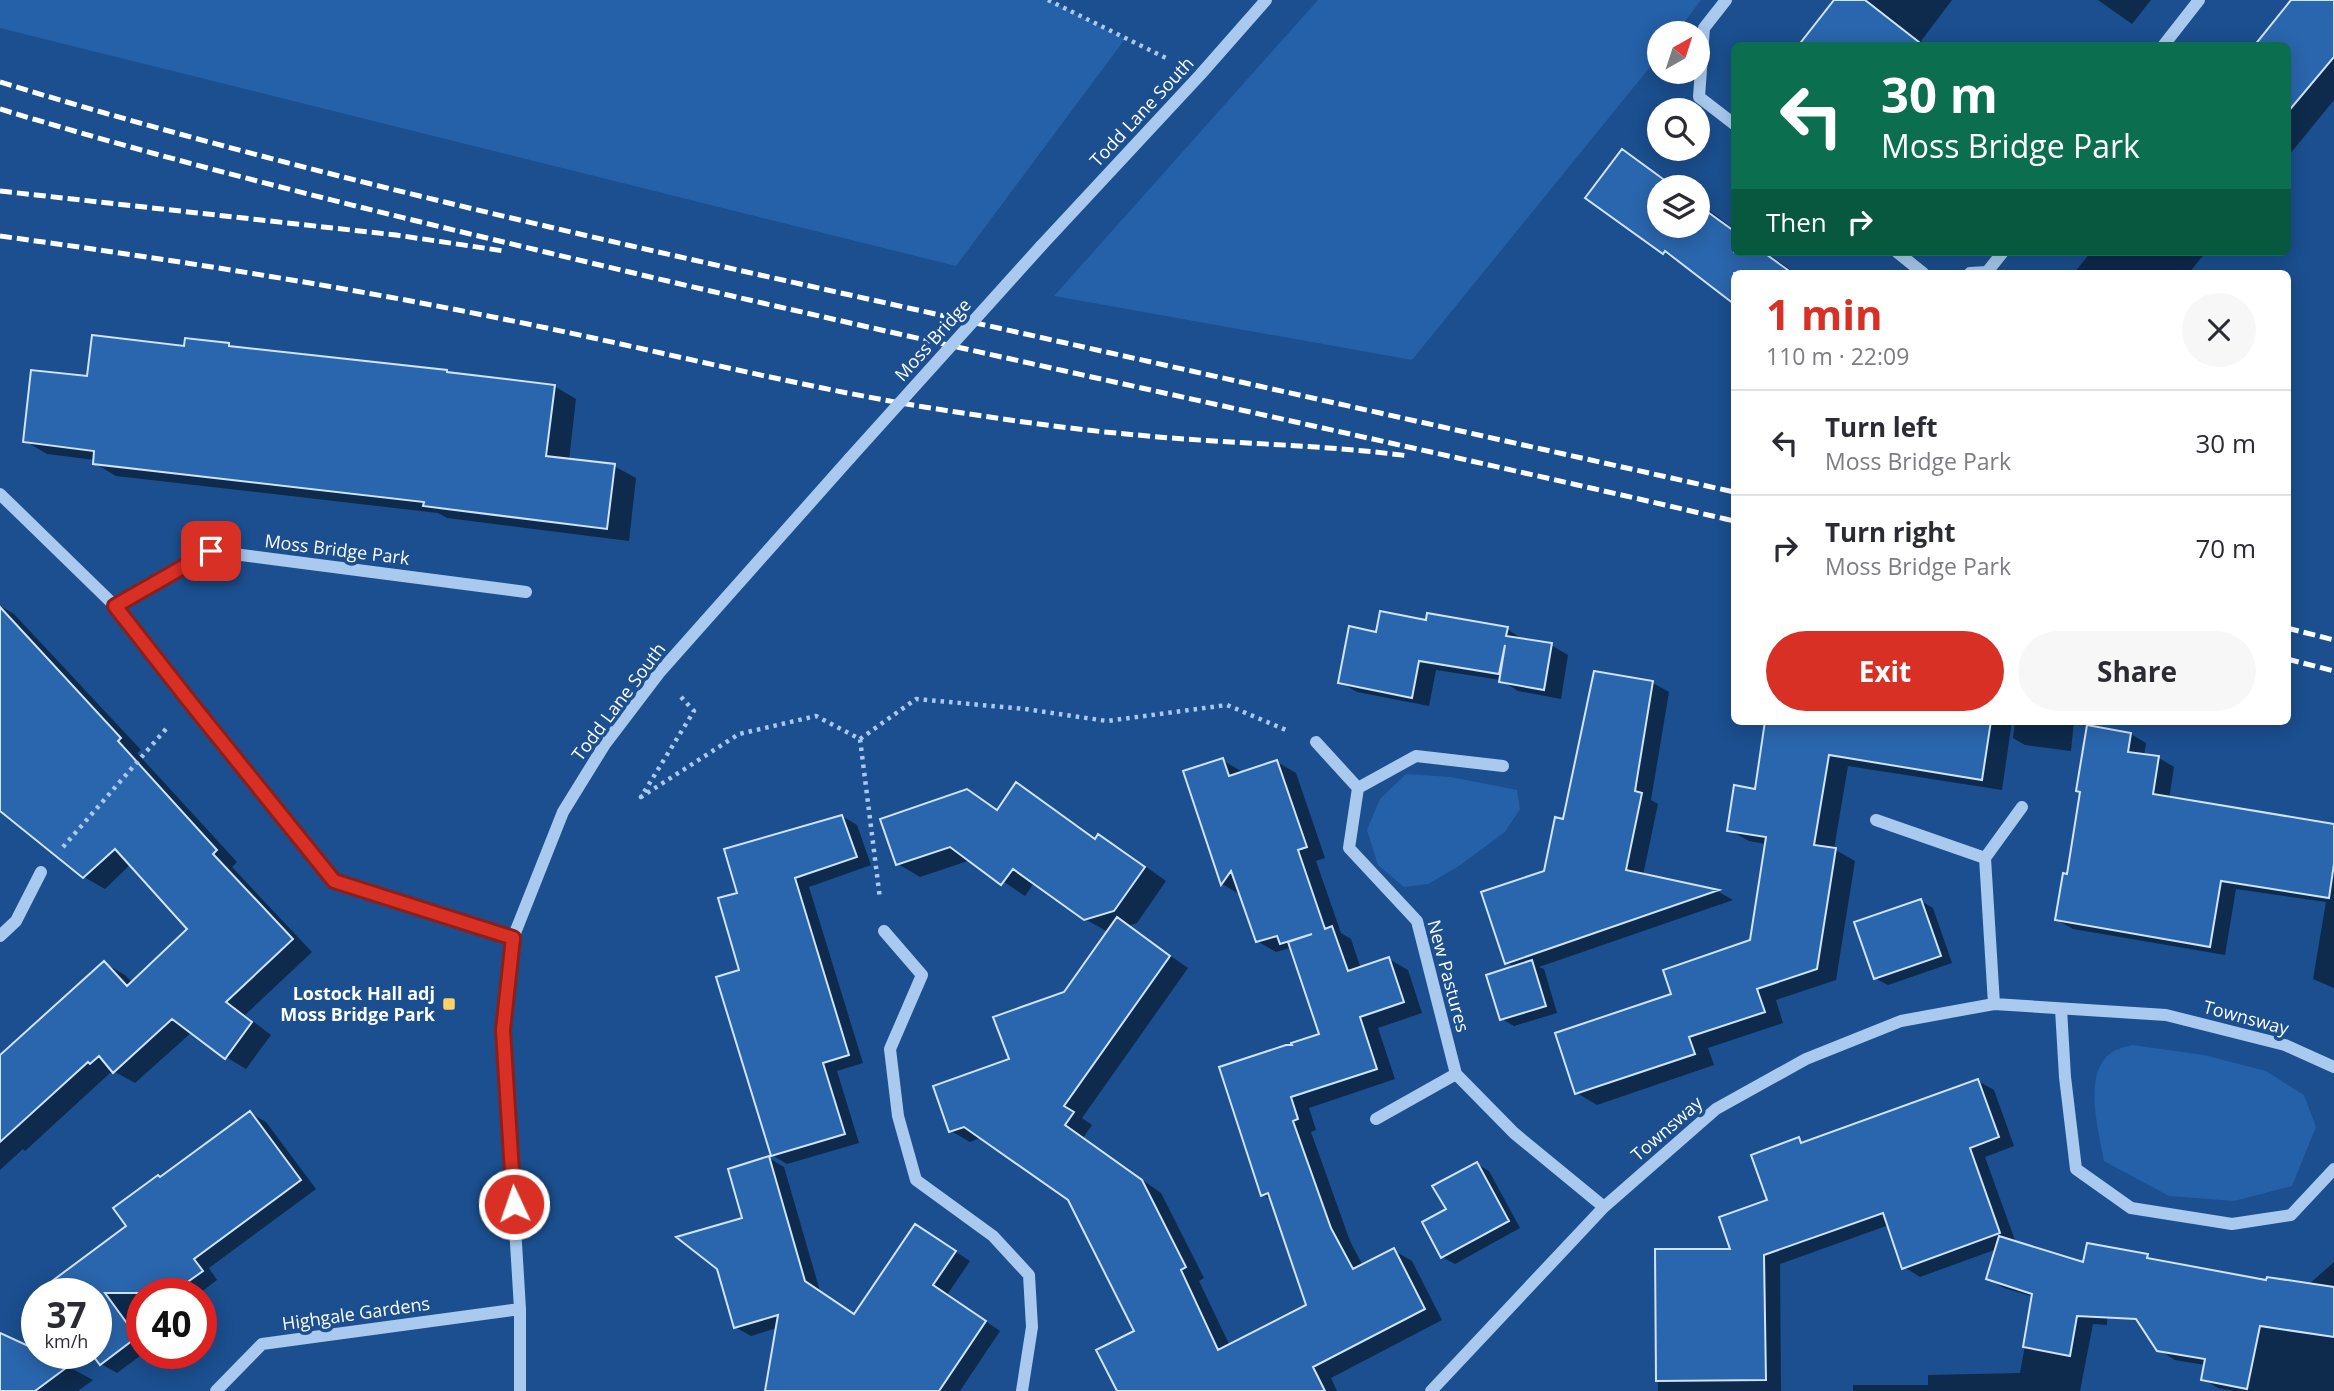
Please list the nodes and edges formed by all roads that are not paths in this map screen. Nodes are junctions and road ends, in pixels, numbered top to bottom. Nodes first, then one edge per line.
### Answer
1 (1266, 0) edge
2 (1726, 0) edge
3 (2199, 0) edge
4 (2166, 42) edge
5 (1731, 122) edge
6 (1041, 246) joint
7 (1902, 256) edge
8 (2000, 256) edge
9 (1919, 270) edge
10 (1989, 270) edge
11 (850, 458) joint
12 (0, 494) edge
13 (526, 592) dead end
14 (115, 606) junction
15 (1316, 742) road end
16 (1503, 766) dead end
17 (1358, 788) junction
18 (2022, 807) dead end
19 (1876, 820) dead end
20 (1985, 858) junction
21 (41, 872) road end
22 (884, 931) road end
23 (0, 936) edge
24 (513, 938) junction
25 (1994, 1004) junction
26 (2061, 1009) junction
27 (2334, 1066) edge
28 (1456, 1073) junction
29 (1376, 1119) dead end
30 (2334, 1169) edge
31 (1604, 1207) junction
32 (520, 1309) junction
33 (216, 1391) edge
34 (520, 1391) edge
35 (1022, 1391) edge
36 (1431, 1391) edge

1 - 6 street, Todd Lane South
2 - 5 street
3 - 4 street
6 - 11 street, Moss Bridge, bridge
7 - 9 street
8 - 10 street
11 - 24 street, Todd Lane South
12 - 14 street
13 - 14 street, Moss Bridge Park
14 - 24 street
15 - 17 street
16 - 17 street
17 - 28 street, New Pastures
18 - 20 street
19 - 20 street
20 - 25 street
21 - 23 street
22 - 35 street
24 - 32 street, Todd Lane South
25 - 26 street, Townsway
25 - 31 street, Townsway
26 - 27 street, Townsway
26 - 30 street
28 - 29 street
28 - 31 street, New Pastures
31 - 36 street, Townsway
32 - 33 street, Highgale Gardens
32 - 34 street, Todd Lane South

